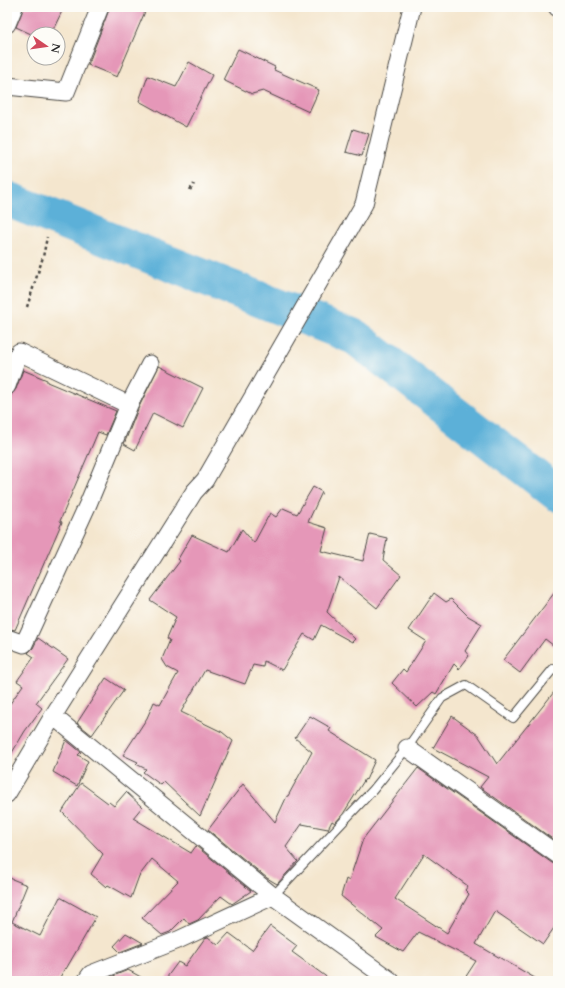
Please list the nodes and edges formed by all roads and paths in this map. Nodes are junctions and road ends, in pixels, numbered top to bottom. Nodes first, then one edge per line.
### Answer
1 (14, 7) edge
2 (100, 7) edge
3 (412, 7) edge
4 (7, 24) edge
5 (7, 86) edge
6 (194, 184) dead end
7 (190, 190) dead end
8 (47, 237) dead end
9 (27, 307) dead end
10 (150, 364) dead end
11 (7, 386) edge
12 (129, 405) junction
13 (7, 638) edge
14 (553, 669) dead end
15 (53, 716) junction
16 (407, 748) junction
17 (7, 794) edge
18 (558, 855) edge
19 (272, 896) junction
20 (86, 981) edge
21 (391, 981) edge

1 - 4 street
2 - 5 street
3 - 15 street
6 - 7 path
8 - 9 path
10 - 12 street
11 - 12 street
12 - 13 street
14 - 16 lane
15 - 17 street
15 - 19 street
16 - 18 street
16 - 19 lane
19 - 20 street
19 - 21 street

